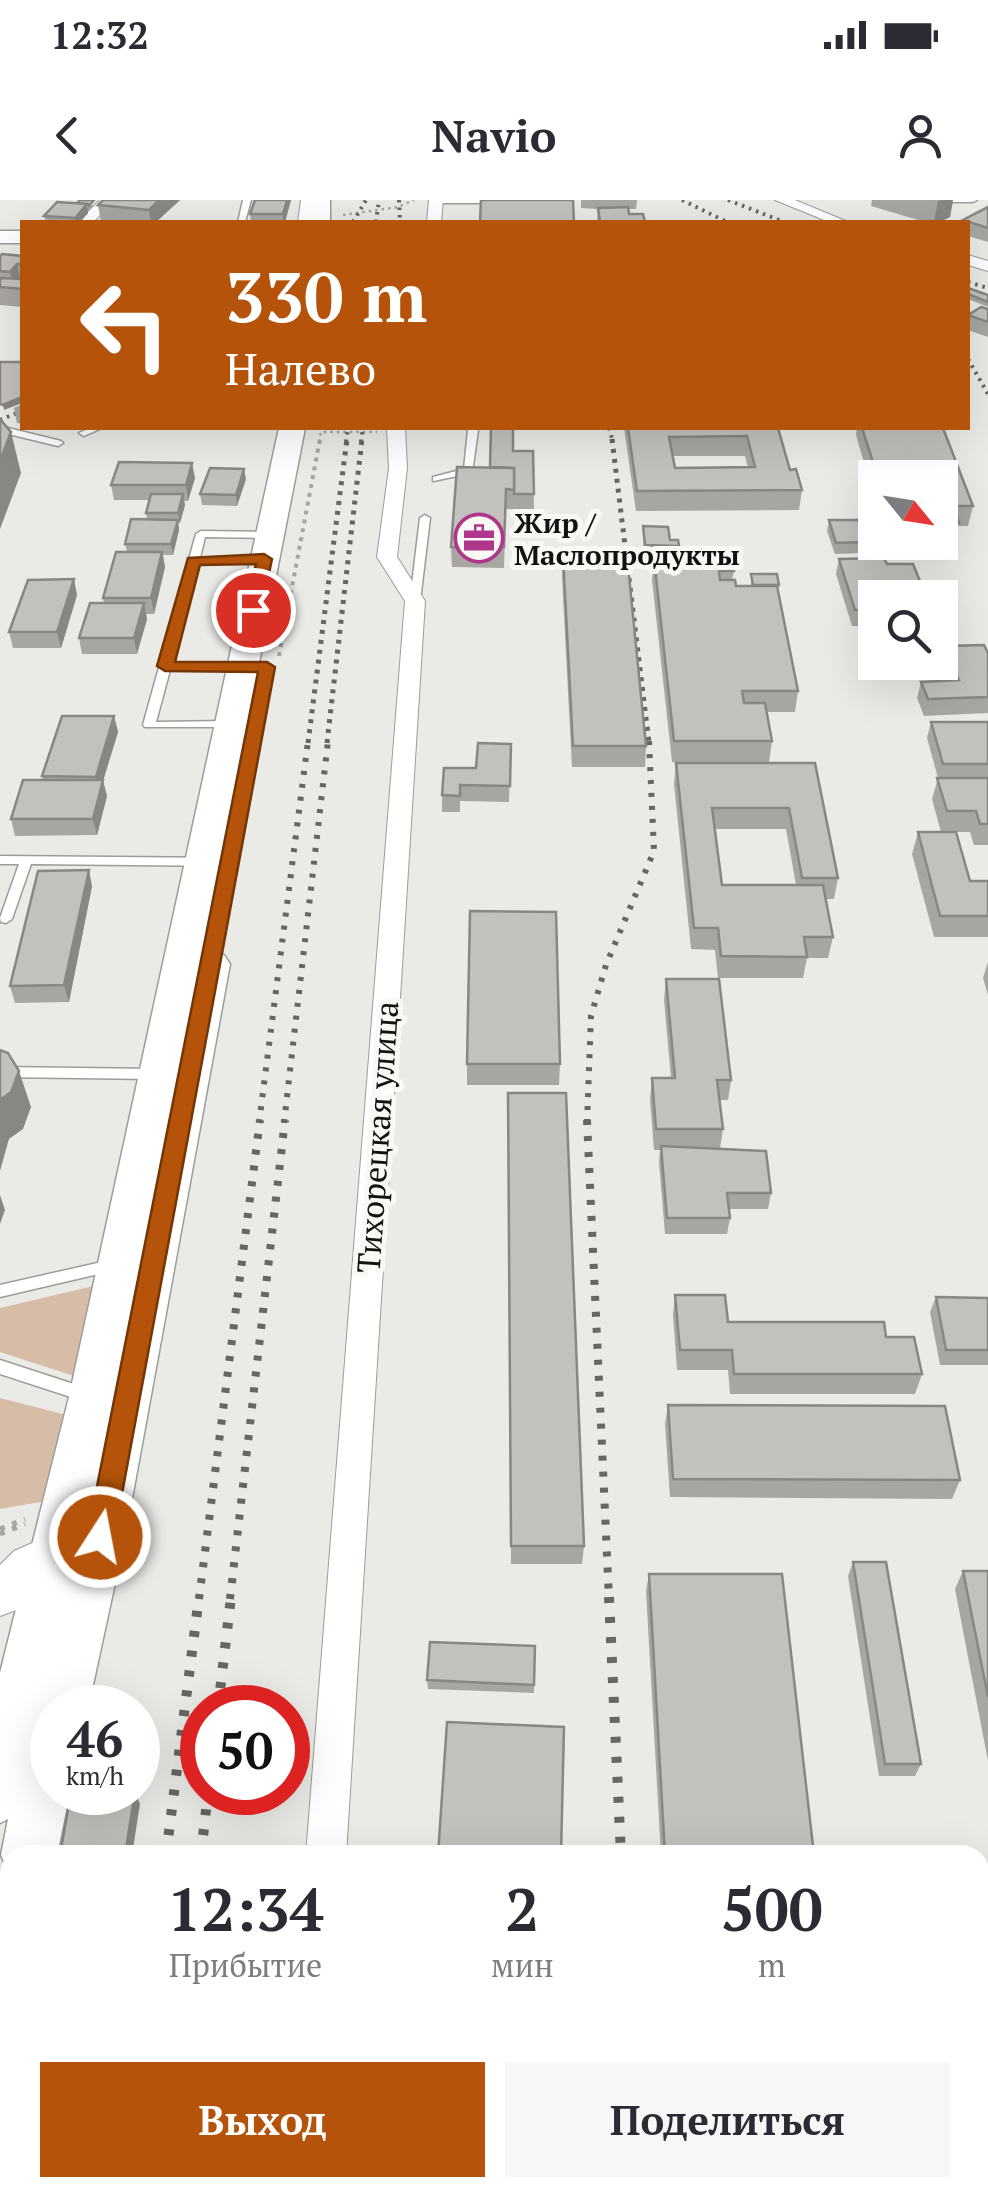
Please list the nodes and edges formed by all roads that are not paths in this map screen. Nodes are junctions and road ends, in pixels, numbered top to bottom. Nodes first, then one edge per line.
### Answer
1 (109, 200) edge
2 (320, 200) edge
3 (436, 200) edge
4 (782, 200) edge
5 (916, 200) edge
6 (973, 200) edge
7 (486, 201) edge
8 (87, 220) edge
9 (329, 220) edge
10 (835, 220) edge
11 (0, 429) edge
12 (92, 430) edge
13 (292, 430) edge
14 (312, 430) edge
15 (396, 430) edge
16 (473, 430) dead end
17 (84, 433) dead end
18 (58, 443) dead end
19 (436, 479) dead end
20 (426, 518) dead end
21 (267, 547) junction
22 (194, 561) junction
23 (415, 601) junction
24 (262, 665) junction
25 (165, 666) junction
26 (229, 724) junction
27 (0, 860) edge
28 (26, 860) junction
29 (217, 862) junction
30 (6, 918) dead end
31 (0, 1072) edge
32 (159, 1074) junction
33 (119, 1265) junction
34 (0, 1291) edge
35 (0, 1367) edge
36 (92, 1397) junction
37 (76, 1544) junction
38 (1, 1592) edge
39 (63, 1685) edge
40 (15, 1751) edge
41 (27, 1845) edge
42 (327, 1845) edge

1 - 8 street
2 - 9 main road
3 - 7 lane
4 - 10 street
5 - 6 lane
11 - 18 lane
12 - 17 lane
13 - 21 main road
14 - 24 main road
15 - 23 street
16 - 19 lane
20 - 23 lane
21 - 22 lane
21 - 22 lane
21 - 24 main road
22 - 25 lane
23 - 42 street, Тихорецкая улица
24 - 25 lane
24 - 26 main road
24 - 29 main road
25 - 26 lane
26 - 29 main road
27 - 28 lane
28 - 29 lane
28 - 30 lane
29 - 32 main road
29 - 37 main road
31 - 32 lane
32 - 33 main road
33 - 34 lane
33 - 36 main road
35 - 36 lane
36 - 37 main road
37 - 38 street
37 - 39 main road
37 - 40 main road
40 - 41 main road

